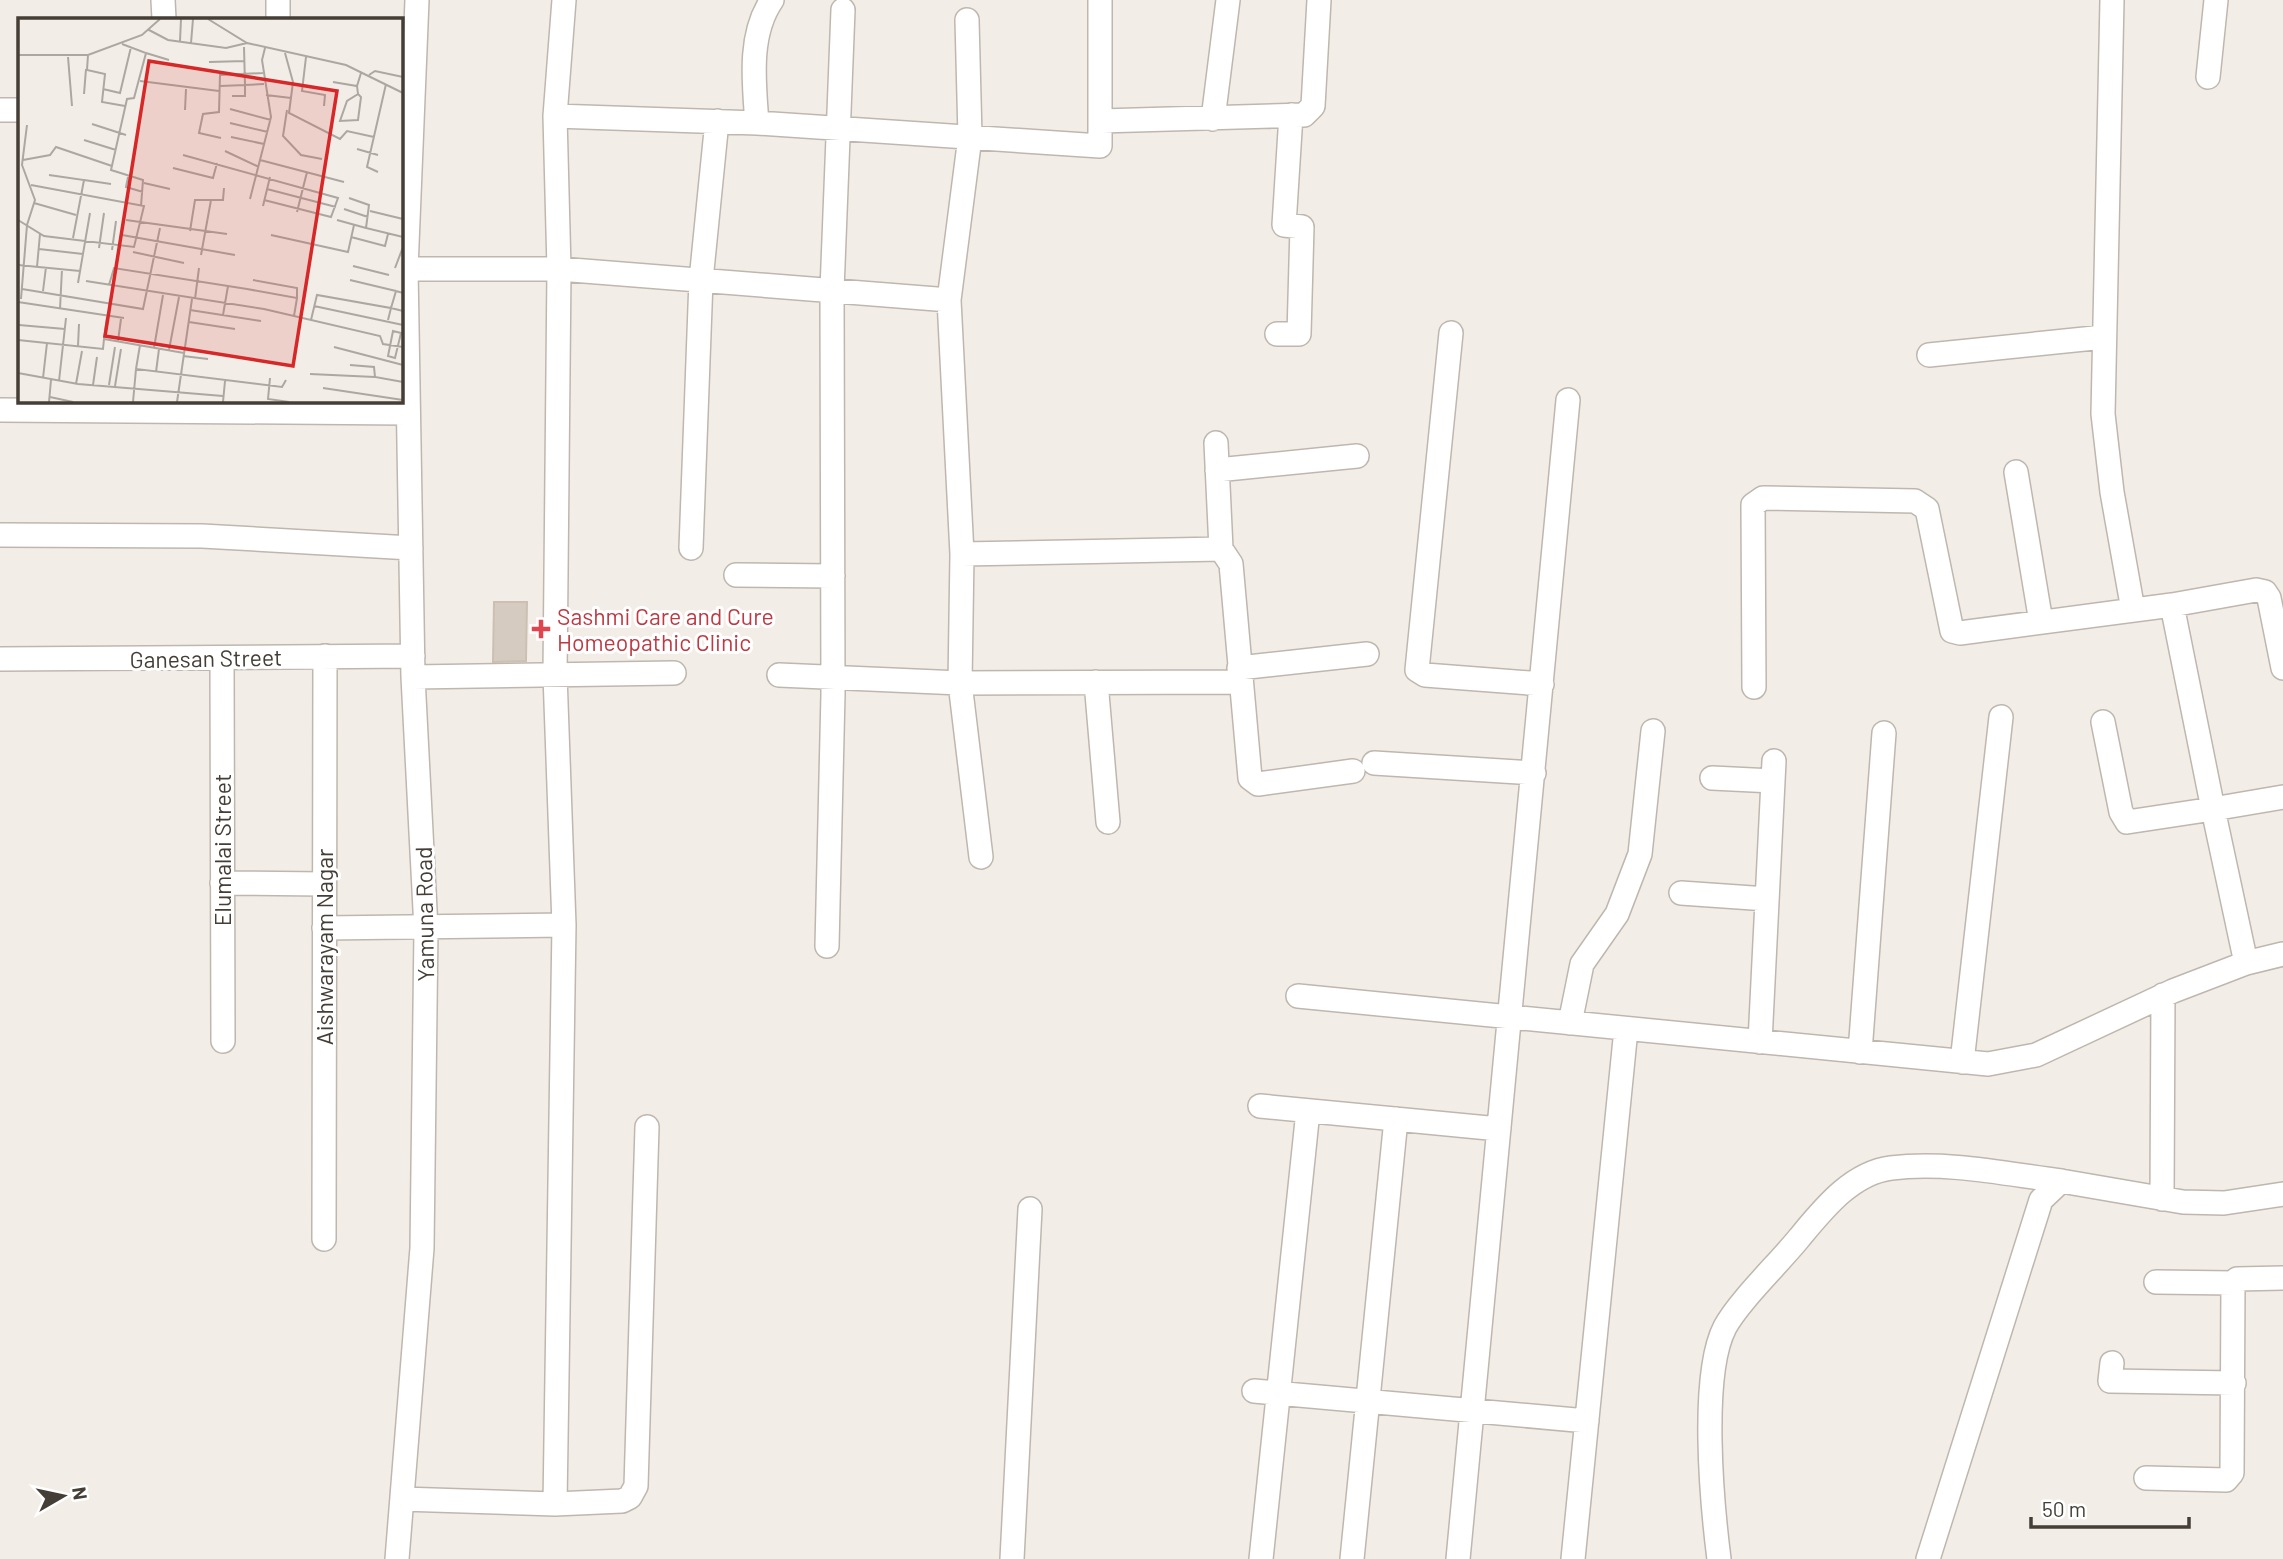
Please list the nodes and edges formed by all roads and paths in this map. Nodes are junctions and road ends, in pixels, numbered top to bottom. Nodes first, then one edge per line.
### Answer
1 (163, 0) edge
2 (278, 0) edge
3 (417, 0) edge
4 (564, 0) edge
5 (772, 0) edge
6 (1100, 0) edge
7 (1228, 0) edge
8 (1319, 0) edge
9 (2112, 0) edge
10 (2217, 0) edge
11 (842, 10) dead end
12 (164, 18) edge
13 (278, 18) edge
14 (967, 20) dead end
15 (2208, 77) dead end
16 (0, 110) edge
17 (18, 110) edge
18 (1290, 115) junction
19 (555, 116) junction
20 (1213, 119) junction
21 (718, 121) junction
22 (1101, 121) junction
23 (757, 123) junction
24 (838, 128) junction
25 (971, 137) junction
26 (403, 269) edge
27 (559, 269) junction
28 (701, 280) junction
29 (832, 290) junction
30 (949, 300) junction
31 (1451, 333) dead end
32 (1277, 334) dead end
33 (2104, 337) junction
34 (1929, 355) dead end
35 (1568, 400) dead end
36 (0, 410) edge
37 (407, 413) junction
38 (1216, 443) dead end
39 (1357, 456) dead end
40 (1217, 470) junction
41 (2017, 472) dead end
42 (0, 535) edge
43 (411, 548) junction
44 (691, 548) dead end
45 (1221, 549) junction
46 (962, 554) junction
47 (736, 575) dead end
48 (833, 576) junction
49 (2172, 605) junction
50 (2133, 610) junction
51 (2041, 622) junction
52 (1367, 654) dead end
53 (325, 656) junction
54 (222, 658) junction
55 (0, 659) edge
56 (413, 666) junction
57 (2283, 668) edge
58 (674, 673) dead end
59 (555, 675) junction
60 (779, 675) dead end
61 (1239, 675) junction
62 (833, 677) junction
63 (1096, 682) junction
64 (960, 683) junction
65 (1542, 684) junction
66 (1754, 687) dead end
67 (2001, 718) dead end
68 (2103, 722) dead end
69 (1653, 731) dead end
70 (1884, 733) dead end
71 (1534, 773) junction
72 (1712, 778) dead end
73 (2283, 797) edge
74 (2213, 809) junction
75 (1108, 822) dead end
76 (981, 856) dead end
77 (222, 883) junction
78 (324, 884) junction
79 (1682, 893) dead end
80 (1767, 899) junction
81 (564, 925) junction
82 (324, 928) junction
83 (426, 929) junction
84 (827, 946) dead end
85 (2283, 954) edge
86 (2246, 963) junction
87 (2163, 995) junction
88 (1298, 996) dead end
89 (1511, 1017) junction
90 (1570, 1023) junction
91 (1626, 1029) junction
92 (223, 1041) dead end
93 (1760, 1042) junction
94 (1860, 1052) junction
95 (1962, 1062) junction
96 (1260, 1106) dead end
97 (1308, 1111) junction
98 (1395, 1119) junction
99 (647, 1126) dead end
100 (1499, 1129) junction
101 (2061, 1181) junction
102 (2283, 1194) edge
103 (2162, 1199) junction
104 (1030, 1209) dead end
105 (324, 1239) dead end
106 (2283, 1278) edge
107 (2156, 1282) dead end
108 (2233, 1283) junction
109 (2112, 1363) dead end
110 (2234, 1383) junction
111 (1254, 1391) dead end
112 (1278, 1394) junction
113 (1367, 1401) junction
114 (1471, 1411) junction
115 (1587, 1421) junction
116 (2146, 1478) dead end
117 (402, 1499) junction
118 (555, 1504) junction
119 (397, 1559) edge
120 (1012, 1559) edge
121 (1261, 1559) edge
122 (1352, 1559) edge
123 (1458, 1559) edge
124 (1573, 1559) edge
125 (1719, 1559) edge
126 (1928, 1559) edge

1 - 12 street
2 - 13 street
3 - 26 street, Yamuna Road
4 - 19 street
5 - 23 street
6 - 22 street
7 - 20 street
8 - 18 street
9 - 33 street
10 - 15 street
11 - 24 street
14 - 25 street
16 - 17 street
18 - 20 street
18 - 32 street
19 - 21 street
19 - 27 street
20 - 22 street
21 - 23 street
21 - 28 street
22 - 25 street
23 - 24 street
24 - 25 street
24 - 29 street
25 - 30 street
26 - 27 street
26 - 37 street, Yamuna Road
27 - 28 street
27 - 59 street
28 - 29 street
28 - 44 street
29 - 30 street
29 - 48 street
30 - 46 street
31 - 65 street
33 - 34 street
33 - 50 street
35 - 65 street
36 - 37 street
37 - 43 street, Yamuna Road
38 - 40 street
39 - 40 street
40 - 45 street
41 - 51 street
42 - 43 street
43 - 56 street, Yamuna Road
45 - 46 street
45 - 61 street
46 - 64 street
47 - 48 street
48 - 62 street
49 - 50 street
49 - 57 street
49 - 74 street
50 - 51 street
51 - 66 street
52 - 61 street
53 - 54 street, Ganesan Street
53 - 56 street, Ganesan Street
53 - 78 street, Aishwarayam Nagar
54 - 55 street, Ganesan Street
54 - 77 street, Elumalai Street
56 - 59 street, Ganesan Street
56 - 83 street, Yamuna Road
58 - 59 street, Ganesan Street
59 - 81 street
60 - 62 street
61 - 63 street
61 - 71 street
62 - 64 street
62 - 84 street
63 - 64 street
63 - 75 street
64 - 76 street
65 - 71 street
67 - 95 street
68 - 74 street
69 - 90 street
70 - 94 street
71 - 89 street
72 - 80 street
73 - 74 street
74 - 86 street
77 - 78 street
77 - 92 street, Elumalai Street
78 - 82 street, Aishwarayam Nagar
79 - 80 street
80 - 93 street
81 - 83 street
81 - 118 street
82 - 83 street
82 - 105 street, Aishwarayam Nagar
83 - 117 street, Yamuna Road
85 - 86 street
86 - 87 street
87 - 95 street
87 - 103 street
88 - 89 street
89 - 90 street
89 - 100 street
90 - 91 street
91 - 93 street
91 - 115 street
93 - 94 street
94 - 95 street
96 - 97 street
97 - 98 street
97 - 112 street
98 - 100 street
98 - 113 street
99 - 118 street
100 - 114 street
101 - 103 street
101 - 125 street
101 - 126 street
102 - 103 street
104 - 120 street
106 - 108 street
107 - 108 street
108 - 110 street
109 - 110 street
110 - 116 street
111 - 112 street
112 - 113 street
112 - 121 street
113 - 114 street
113 - 122 street
114 - 115 street
114 - 123 street
115 - 124 street
117 - 118 street
117 - 119 street, Yamuna Road

